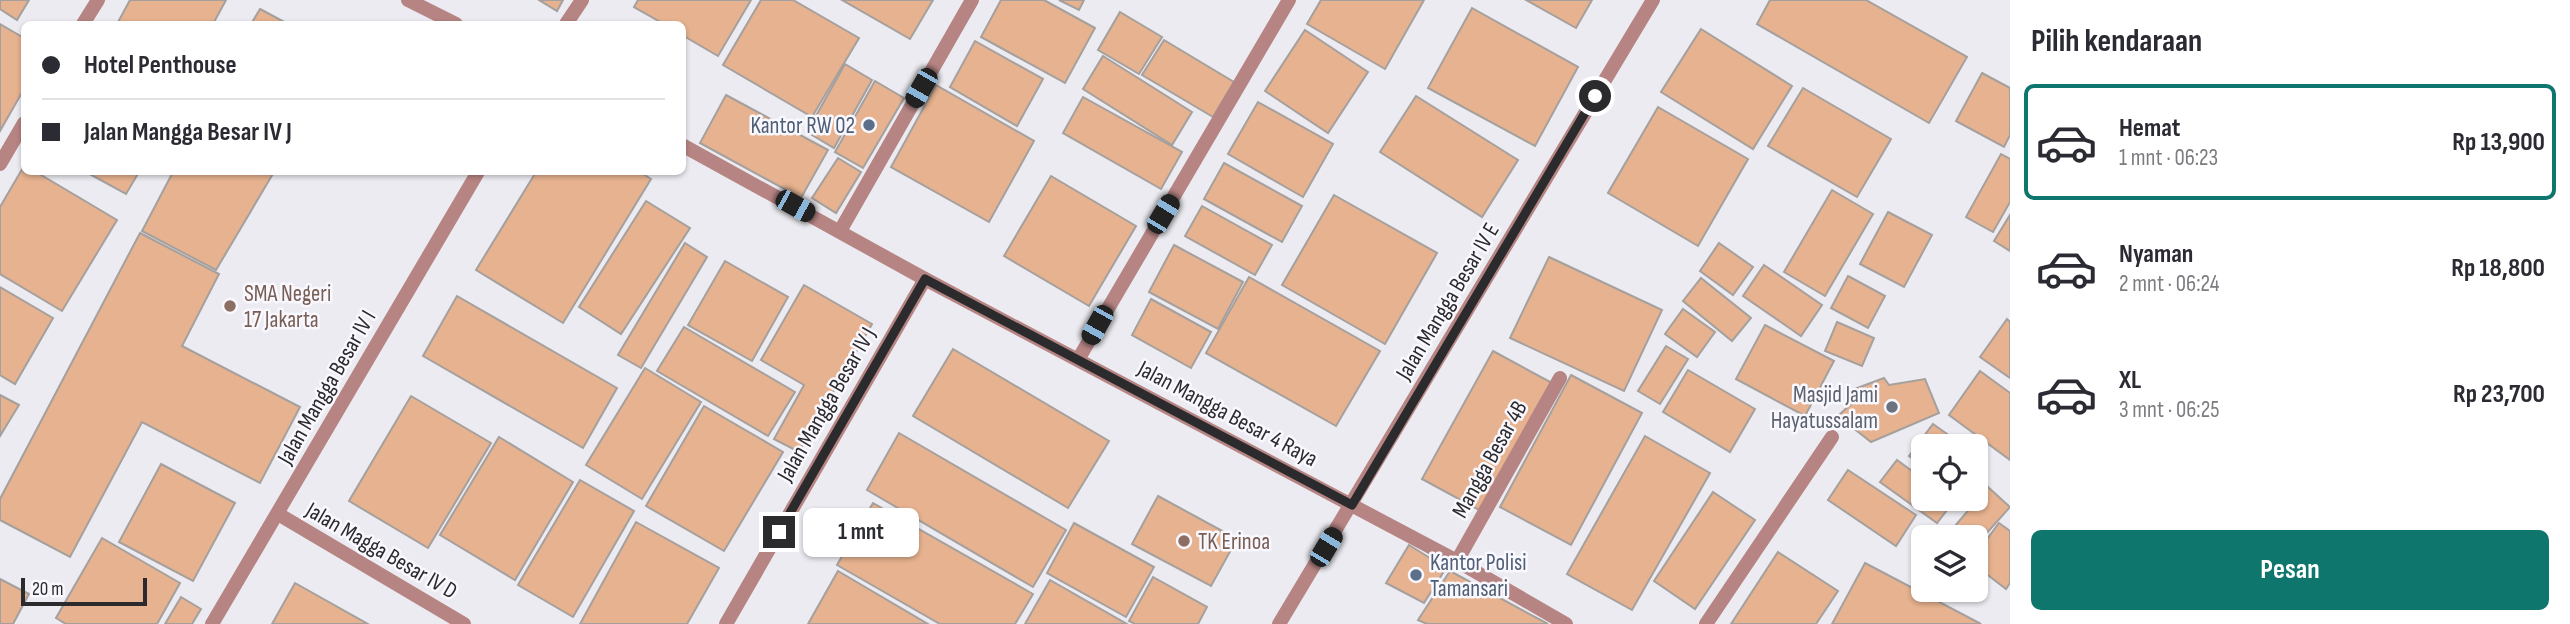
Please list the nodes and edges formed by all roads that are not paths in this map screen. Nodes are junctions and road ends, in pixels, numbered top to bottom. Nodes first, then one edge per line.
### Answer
1 (98, 0) edge
2 (408, 0) edge
3 (582, 0) edge
4 (972, 0) edge
5 (1289, 0) edge
6 (1653, 0) edge
7 (85, 21) edge
8 (450, 21) edge
9 (568, 21) edge
10 (21, 128) edge
11 (686, 147) edge
12 (0, 164) edge
13 (476, 175) edge
14 (840, 231) junction
15 (925, 279) junction
16 (1079, 358) junction
17 (1560, 378) dead end
18 (1832, 437) dead end
19 (1352, 505) junction
20 (278, 514) junction
21 (1457, 561) junction
22 (212, 624) edge
23 (464, 624) edge
24 (726, 624) edge
25 (1279, 624) edge
26 (1566, 624) edge
27 (1706, 624) edge

1 - 7 street
2 - 8 street
3 - 9 street
4 - 14 street
5 - 16 street
6 - 19 street, Jalan Mangga Besar IV E
10 - 12 street
11 - 14 street, Jalan Mangga Besar 4 Raya
13 - 20 street, Jalan Mangga Besar IV I
14 - 15 street, Jalan Mangga Besar 4 Raya
15 - 16 street, Jalan Mangga Besar 4 Raya
15 - 24 street, Jalan Mangga Besar IV J
16 - 19 street, Jalan Mangga Besar 4 Raya
17 - 21 street, Mangga Besar 4B
18 - 27 street
19 - 21 street, Jalan Mangga Besar 4 Raya
19 - 25 street, Jalan Mangga Besar IV E
20 - 22 street, Jalan Mangga Besar IV I
20 - 23 street, Jalan Magga Besar IV D
21 - 26 street, Jalan Mangga Besar 4 Raya

